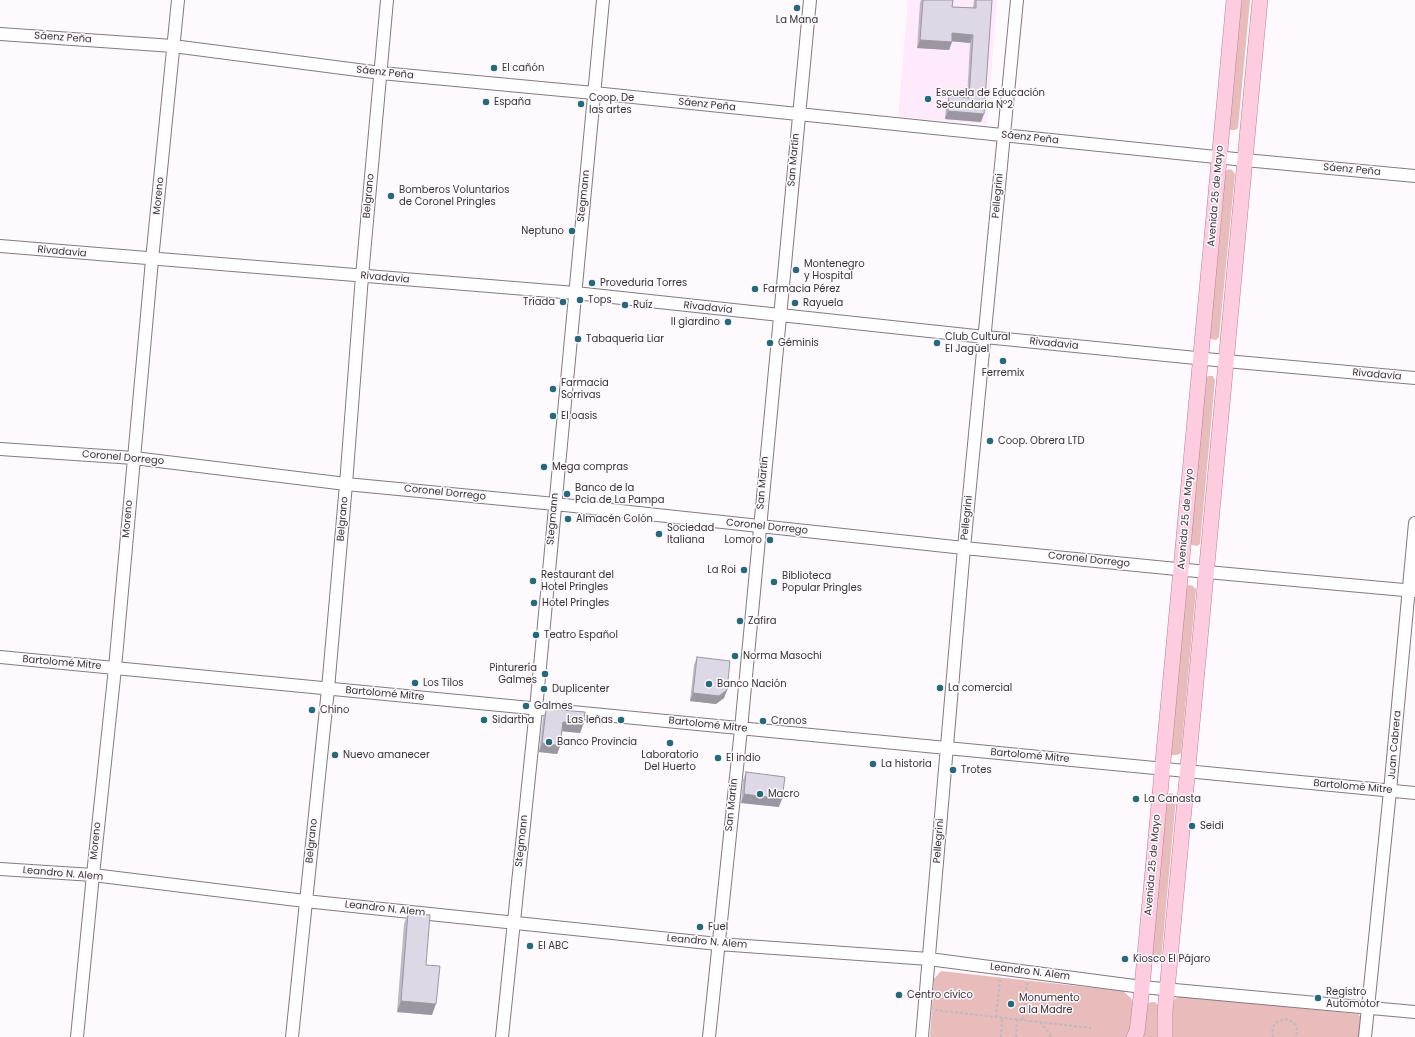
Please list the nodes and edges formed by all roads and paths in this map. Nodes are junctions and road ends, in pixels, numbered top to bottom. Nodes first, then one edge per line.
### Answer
1 (178, 0) edge
2 (387, 0) edge
3 (603, 0) edge
4 (810, 0) edge
5 (1017, 0) edge
6 (1234, 0) edge
7 (1260, 0) edge
8 (0, 34) edge
9 (173, 46) junction
10 (381, 73) junction
11 (594, 92) junction
12 (798, 115) junction
13 (1004, 136) junction
14 (1220, 158) junction
15 (1245, 160) junction
16 (1415, 176) edge
17 (0, 246) edge
18 (152, 260) junction
19 (362, 276) junction
20 (575, 293) junction
21 (779, 316) junction
22 (985, 337) junction
23 (1201, 358) junction
24 (1226, 361) junction
25 (1415, 378) edge
26 (0, 448) edge
27 (134, 458) junction
28 (346, 484) junction
29 (555, 504) junction
30 (1415, 523) edge
31 (759, 526) junction
32 (964, 548) junction
33 (1181, 569) junction
34 (1206, 572) junction
35 (1412, 591) edge
36 (0, 657) edge
37 (115, 668) junction
38 (328, 689) junction
39 (536, 709) junction
40 (741, 728) junction
41 (946, 748) junction
42 (1162, 769) junction
43 (1188, 772) junction
44 (1390, 791) junction
45 (1415, 794) edge
46 (0, 869) edge
47 (92, 875) junction
48 (305, 901) junction
49 (513, 922) junction
50 (718, 944) junction
51 (930, 959) junction
52 (1000, 977) dead end
53 (1027, 980) dead end
54 (1142, 987) junction
55 (1167, 989) junction
56 (1367, 1008) junction
57 (932, 1010) dead end
58 (1415, 1012) edge
59 (996, 1017) junction
60 (1002, 1018) junction
61 (1017, 1019) junction
62 (1024, 1020) junction
63 (1040, 1022) junction
64 (1090, 1028) dead end
65 (77, 1037) edge
66 (292, 1037) edge
67 (502, 1037) edge
68 (709, 1037) edge
69 (922, 1037) edge
70 (1000, 1037) edge
71 (1016, 1037) edge
72 (1052, 1037) edge
73 (1134, 1037) edge
74 (1165, 1037) edge
75 (1273, 1037) edge
76 (1296, 1037) edge
77 (1365, 1037) edge

1 - 9 street, Moreno
2 - 10 street, Belgrano
3 - 11 street, Stegmann
4 - 12 street, San Martín
5 - 13 street, Pellegrini
6 - 14 main road, Avenida 25 de Mayo
7 - 15 main road
8 - 9 street, Sáenz Peña
9 - 10 street, Sáenz Peña
9 - 18 street, Moreno
10 - 11 street, Sáenz Peña
10 - 19 street, Belgrano
11 - 12 street, Sáenz Peña
11 - 20 street, Stegmann
12 - 13 street, Sáenz Peña
12 - 21 street, San Martín
13 - 14 street, Sáenz Peña
13 - 22 street, Pellegrini
14 - 15 street, Sáenz Peña
14 - 23 main road, Avenida 25 de Mayo
15 - 16 street, Sáenz Peña
15 - 24 main road
17 - 18 street, Rivadavia
18 - 19 street, Rivadavia
18 - 27 street, Moreno
19 - 20 street, Rivadavia
19 - 28 street, Belgrano
20 - 21 street, Rivadavia
20 - 29 street, Stegmann
21 - 22 street, Rivadavia
21 - 31 street, San Martín
22 - 23 street, Rivadavia
22 - 32 street, Pellegrini
23 - 24 street, Rivadavia
23 - 33 main road, Avenida 25 de Mayo
24 - 25 street, Rivadavia
24 - 34 main road
26 - 27 street, Coronel Dorrego
27 - 28 street, Coronel Dorrego
27 - 37 street, Moreno
28 - 29 street, Coronel Dorrego
28 - 38 street, Belgrano
29 - 31 street, Coronel Dorrego
29 - 39 street, Stegmann
30 - 35 street, Juan Cabrera
31 - 32 street, Coronel Dorrego
31 - 40 street, San Martín
32 - 33 street, Coronel Dorrego
32 - 41 street, Pellegrini
33 - 34 street, Coronel Dorrego
33 - 42 main road, Avenida 25 de Mayo
34 - 35 street, Coronel Dorrego
34 - 43 main road
35 - 44 street, Juan Cabrera
36 - 37 street, Bartolomé Mitre
37 - 38 street, Bartolomé Mitre
37 - 47 street, Moreno
38 - 39 street, Bartolomé Mitre
38 - 48 street, Belgrano
39 - 40 street, Bartolomé Mitre
39 - 49 street, Stegmann
40 - 41 street, Bartolomé Mitre
40 - 50 street, San Martín
41 - 42 street, Bartolomé Mitre
41 - 51 street, Pellegrini
42 - 43 street, Bartolomé Mitre
42 - 54 main road, Avenida 25 de Mayo
43 - 44 street, Bartolomé Mitre
43 - 55 main road
44 - 45 street, Bartolomé Mitre
44 - 56 street, Juan Cabrera
46 - 47 street, Leandro N. Alem
47 - 48 street, Leandro N. Alem
47 - 65 street, Moreno
48 - 49 street, Leandro N. Alem
48 - 66 street, Belgrano
49 - 50 street, Leandro N. Alem
49 - 67 street, Stegmann
50 - 51 street, Leandro N. Alem
50 - 68 street, San Martín
51 - 54 street, Leandro N. Alem
51 - 69 street, Pellegrini
52 - 59 path
53 - 62 path
54 - 55 street, Leandro N. Alem
54 - 73 main road, Avenida 25 de Mayo
55 - 56 street, Leandro N. Alem
55 - 74 main road
56 - 58 street, Leandro N. Alem
56 - 77 street, Juan Cabrera
57 - 59 path
59 - 60 path
60 - 61 path
60 - 70 path
61 - 62 path
61 - 71 path
62 - 63 path
63 - 64 path
63 - 72 path
75 - 76 path

